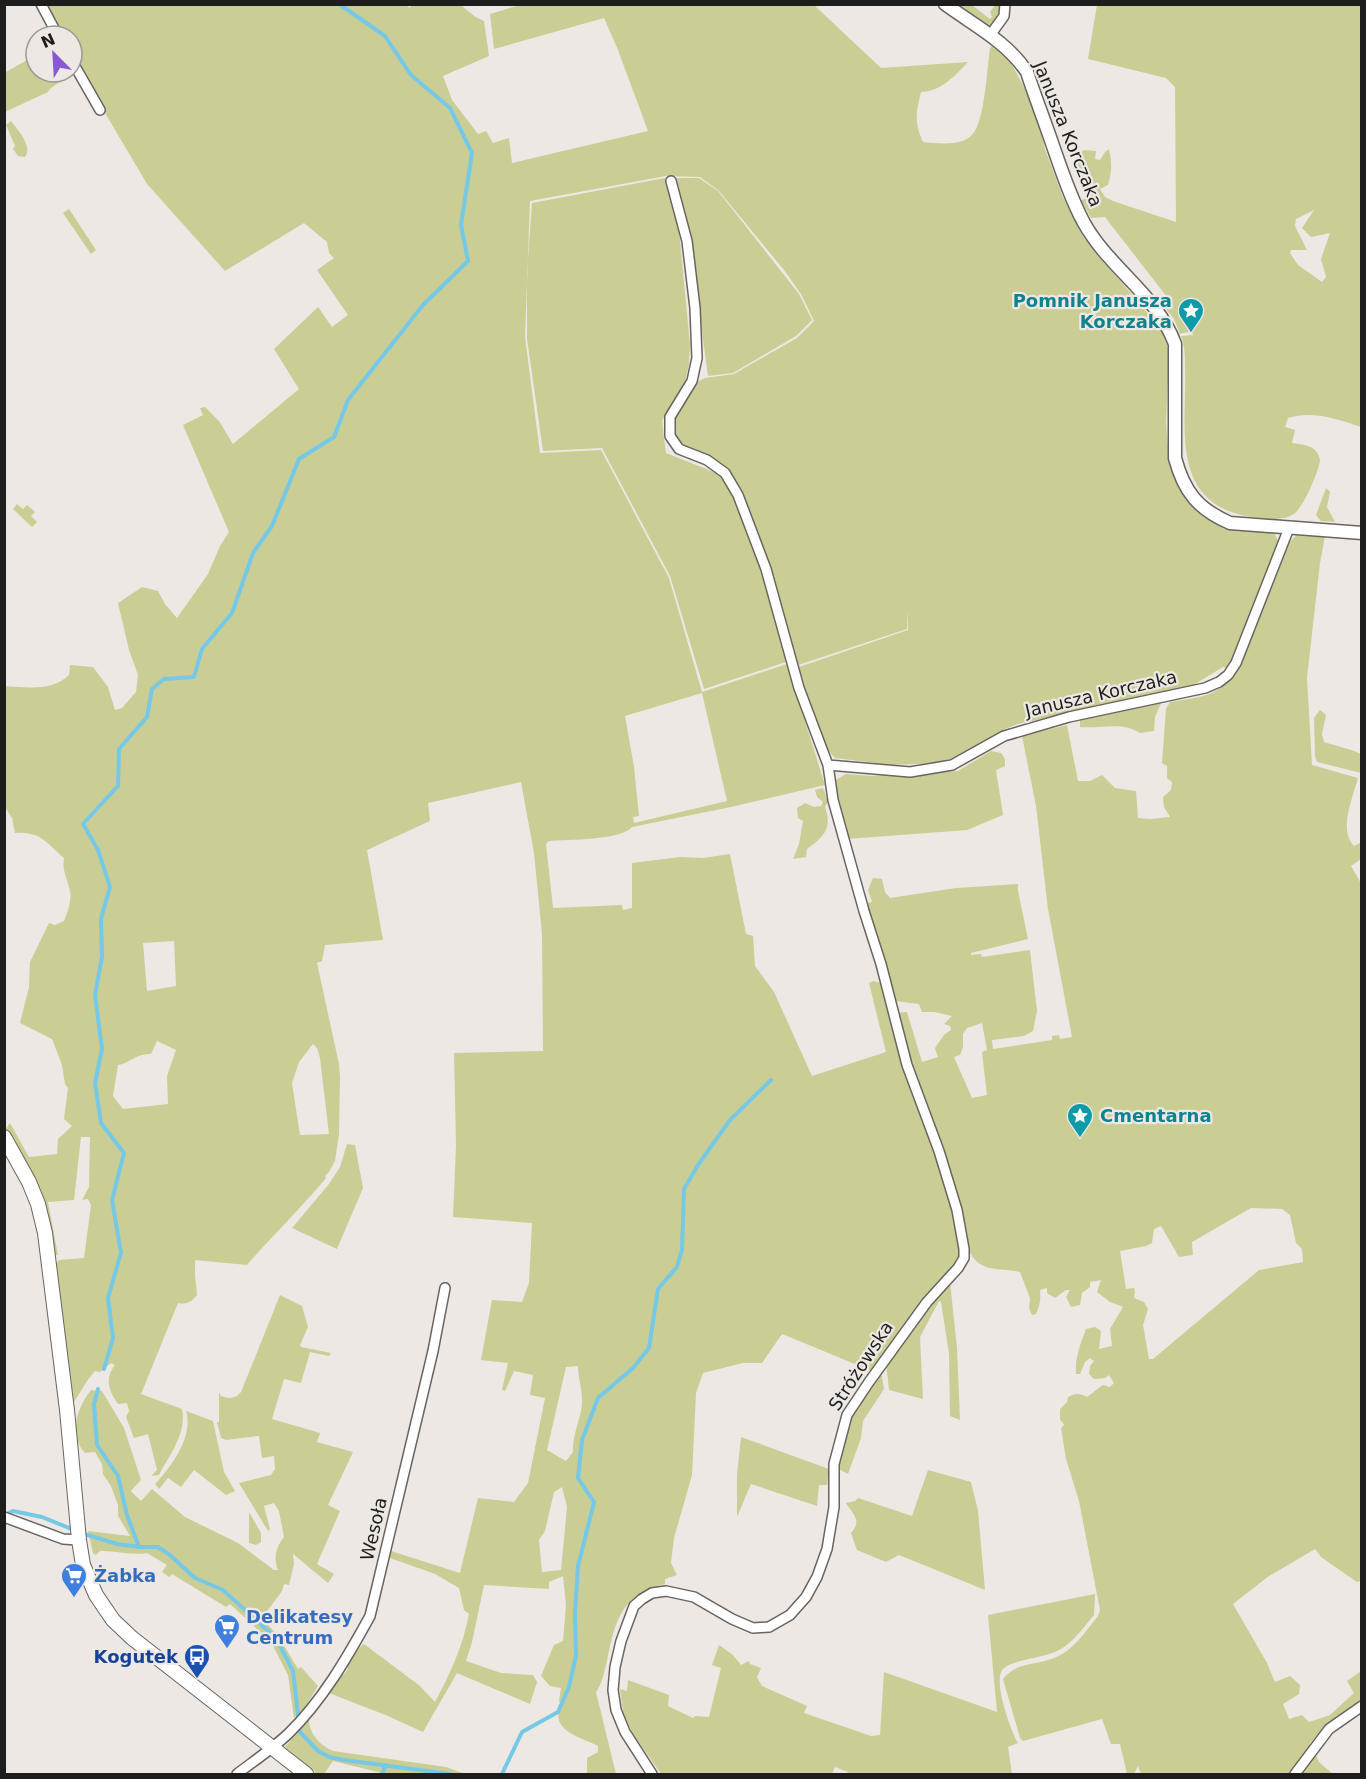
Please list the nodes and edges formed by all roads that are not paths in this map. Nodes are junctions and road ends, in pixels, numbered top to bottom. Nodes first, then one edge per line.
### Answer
1 (41, 4) edge
2 (945, 4) edge
3 (1005, 4) edge
4 (52, 24) edge
5 (991, 34) junction
6 (84, 82) edge
7 (100, 110) dead end
8 (671, 181) dead end
9 (1289, 528) junction
10 (1362, 533) edge
11 (828, 765) junction
12 (4, 1137) edge
13 (445, 1288) dead end
14 (9, 1519) edge
15 (4, 1529) edge
16 (78, 1539) junction
17 (1362, 1706) edge
18 (272, 1748) junction
19 (237, 1774) edge
20 (306, 1774) edge
21 (652, 1774) edge
22 (1294, 1774) edge

1 - 4 street
2 - 5 street, Janusza Korczaka
3 - 5 street
5 - 9 street, Janusza Korczaka
6 - 7 street
8 - 11 street
9 - 10 street, Janusza Korczaka
9 - 11 street, Janusza Korczaka
11 - 21 street, Stróżowska
12 - 16 main road
13 - 18 street, Wesoła
14 - 15 street
14 - 16 street
16 - 18 main road
17 - 22 street
18 - 19 street, Wesoła
18 - 20 main road

